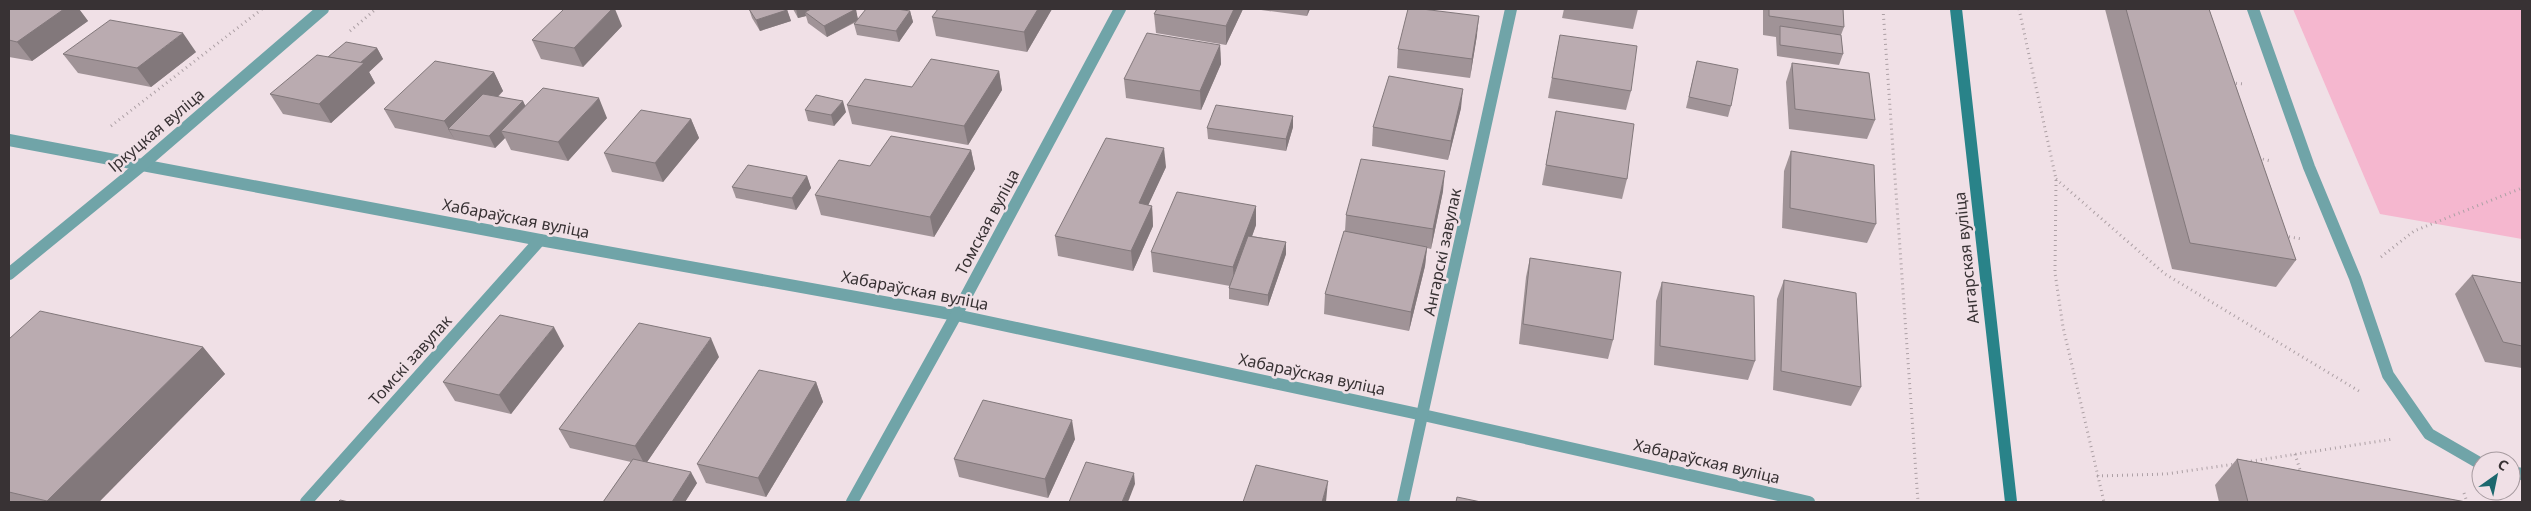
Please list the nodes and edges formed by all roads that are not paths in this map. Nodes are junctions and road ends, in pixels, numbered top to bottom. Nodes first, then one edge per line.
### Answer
1 (323, 9) edge
2 (1120, 9) edge
3 (1512, 9) edge
4 (1956, 9) edge
5 (2253, 9) edge
6 (9, 140) edge
7 (141, 166) junction
8 (540, 240) junction
9 (9, 274) edge
10 (956, 315) junction
11 (1423, 415) junction
12 (2471, 458) edge
13 (306, 502) edge
14 (852, 502) edge
15 (1403, 502) edge
16 (1809, 502) edge
17 (2011, 502) edge

1 - 7 street, Іркуцкая вуліца
2 - 10 street, Томская вуліца
3 - 11 street, Ангарскі завулак
4 - 17 main road, Ангарская вуліца
5 - 12 street
6 - 7 street, Хабараўская вуліца
7 - 8 street, Хабараўская вуліца
7 - 9 street, Іркуцкая вуліца
8 - 10 street, Хабараўская вуліца
8 - 13 street, Томскі завулак
10 - 11 street, Хабараўская вуліца
10 - 14 street, Томская вуліца
11 - 15 street, Ангарскі завулак
11 - 16 street, Хабараўская вуліца

